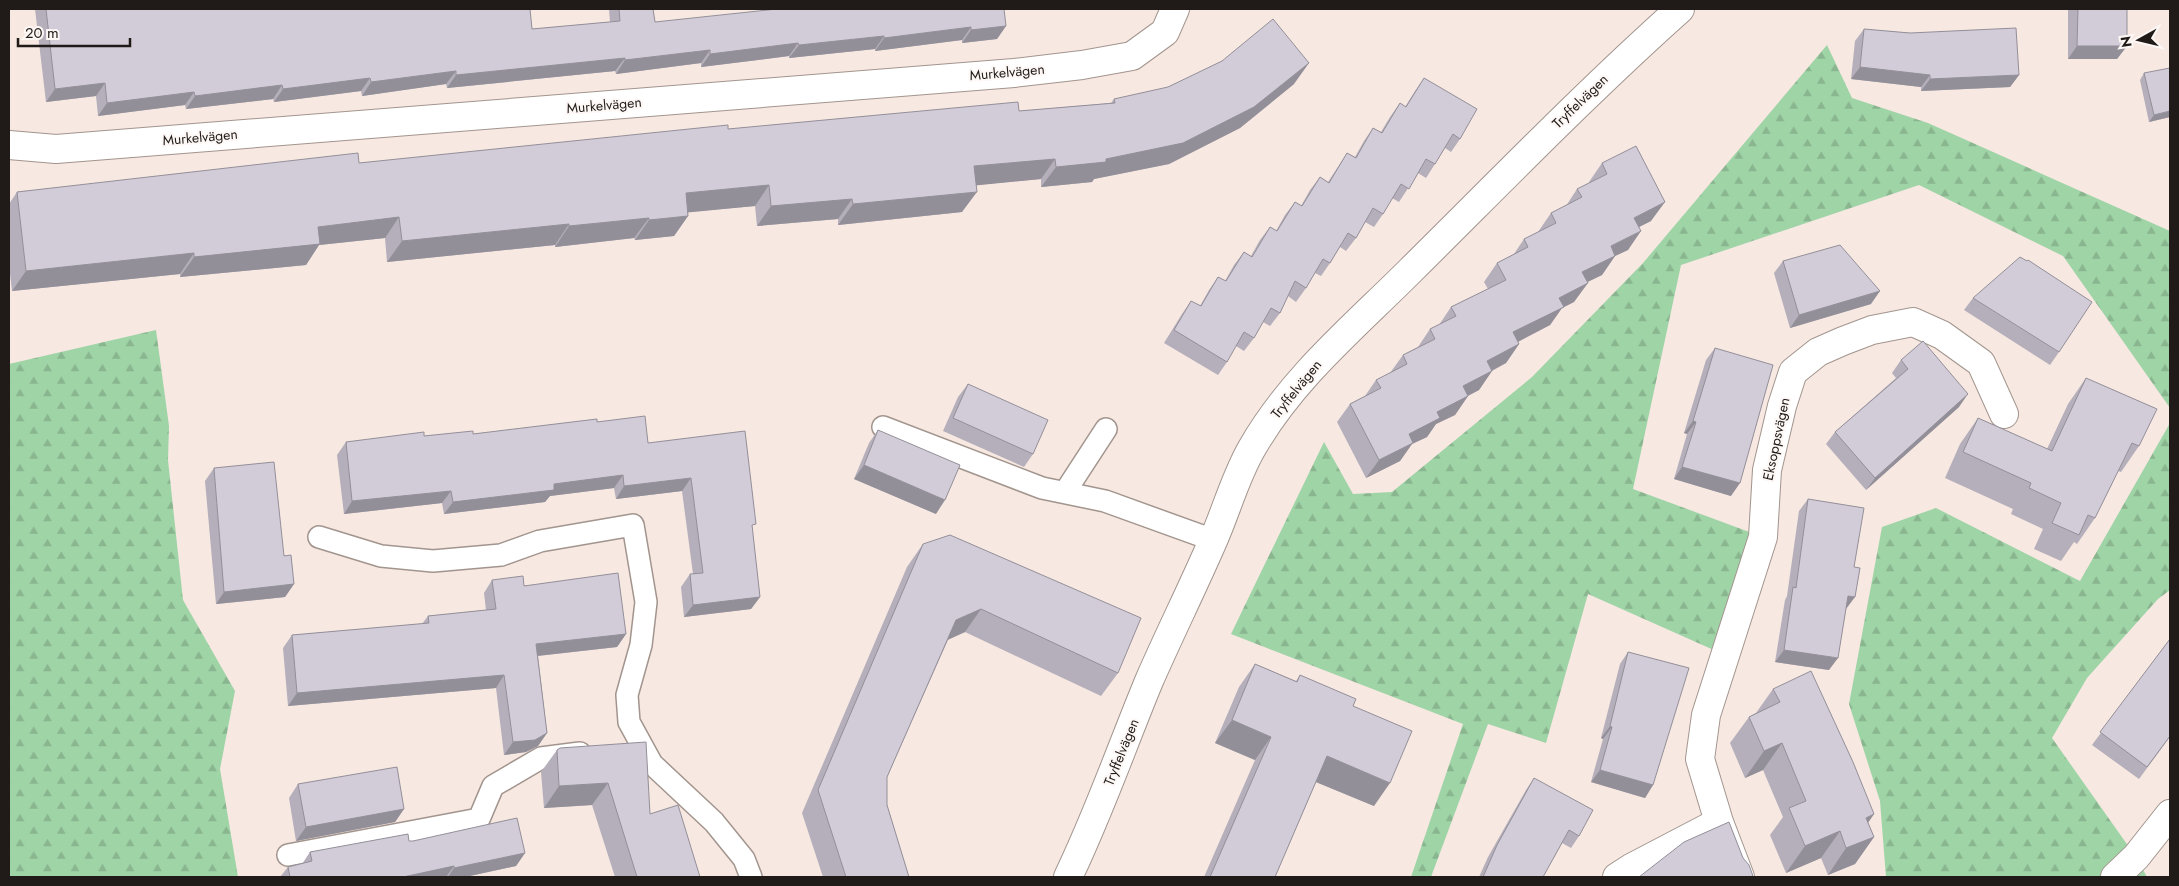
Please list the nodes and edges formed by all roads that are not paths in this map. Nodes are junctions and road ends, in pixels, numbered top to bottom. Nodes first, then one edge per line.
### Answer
1 (1175, 9) edge
2 (1680, 9) edge
3 (9, 145) edge
4 (2004, 414) dead end
5 (883, 427) dead end
6 (1106, 429) dead end
7 (1064, 492) junction
8 (319, 537) dead end
9 (1214, 540) junction
10 (622, 748) junction
11 (2170, 814) edge
12 (1719, 822) junction
13 (288, 855) dead end
14 (750, 877) edge
15 (1068, 877) edge
16 (1617, 877) edge
17 (1740, 877) edge
18 (2115, 877) edge

1 - 3 street, Murkelvägen
2 - 9 street, Tryffelvägen
4 - 12 street, Eksoppsvägen
5 - 7 lane
6 - 7 lane
7 - 9 lane
8 - 10 lane
9 - 15 street, Tryffelvägen
10 - 13 lane
10 - 14 lane
11 - 18 street
12 - 16 street
12 - 17 street, Eksoppsvägen

